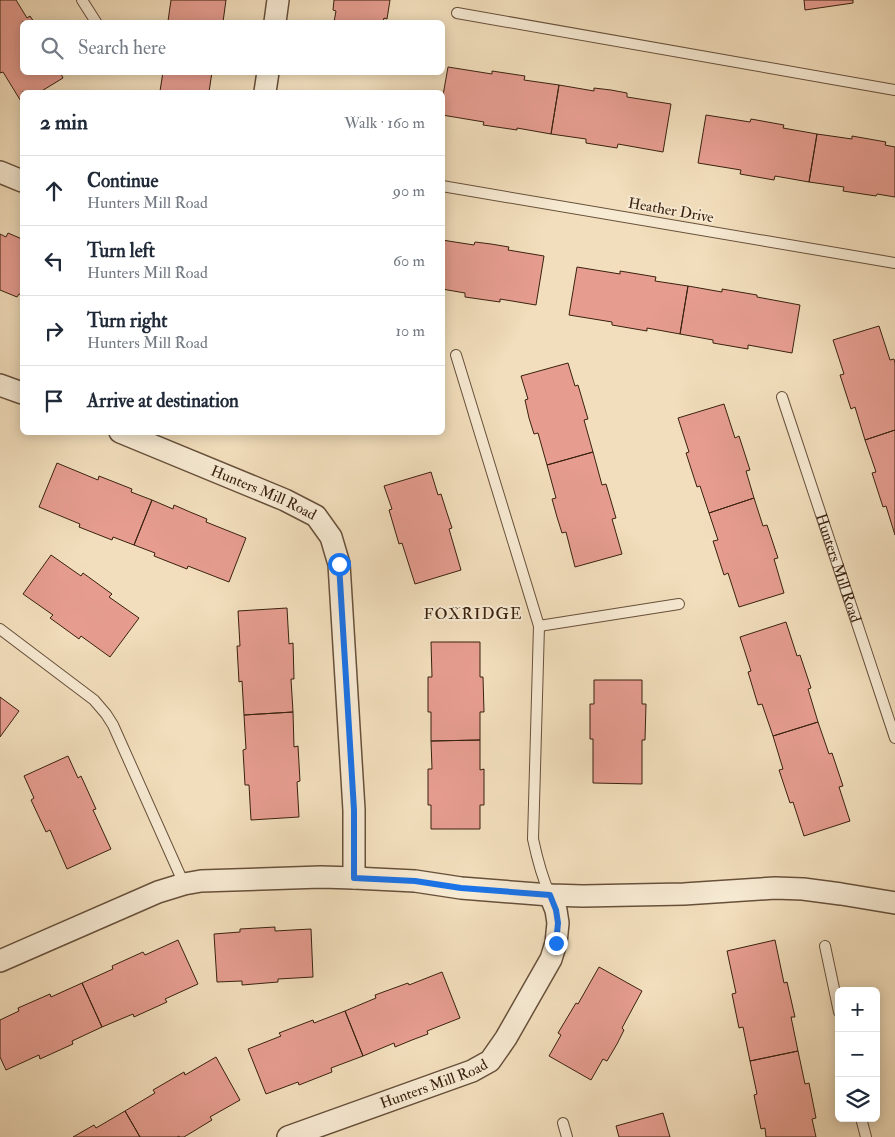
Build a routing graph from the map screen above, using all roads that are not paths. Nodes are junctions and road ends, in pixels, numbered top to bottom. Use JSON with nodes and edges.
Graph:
{"nodes":[{"id":1,"x":82,"y":0,"type":"edge"},
{"id":2,"x":278,"y":0,"type":"edge"},
{"id":3,"x":457,"y":13,"type":"dead end"},
{"id":4,"x":95,"y":20,"type":"edge"},
{"id":5,"x":275,"y":20,"type":"edge"},
{"id":6,"x":268,"y":75,"type":"edge"},
{"id":7,"x":266,"y":90,"type":"edge"},
{"id":8,"x":895,"y":90,"type":"edge"},
{"id":9,"x":0,"y":172,"type":"edge"},
{"id":10,"x":20,"y":180,"type":"edge"},
{"id":11,"x":445,"y":187,"type":"edge"},
{"id":12,"x":895,"y":263,"type":"edge"},
{"id":13,"x":456,"y":355,"type":"dead end"},
{"id":14,"x":0,"y":385,"type":"edge"},
{"id":15,"x":20,"y":393,"type":"edge"},
{"id":16,"x":782,"y":397,"type":"dead end"},
{"id":17,"x":127,"y":435,"type":"edge"},
{"id":18,"x":679,"y":604,"type":"dead end"},
{"id":19,"x":539,"y":626,"type":"junction"},
{"id":20,"x":0,"y":629,"type":"edge"},
{"id":21,"x":895,"y":738,"type":"edge"},
{"id":22,"x":354,"y":878,"type":"junction"},
{"id":23,"x":184,"y":884,"type":"junction"},
{"id":24,"x":550,"y":895,"type":"junction"},
{"id":25,"x":895,"y":903,"type":"edge"},
{"id":26,"x":825,"y":946,"type":"dead end"},
{"id":27,"x":0,"y":961,"type":"edge"},
{"id":28,"x":835,"y":993,"type":"edge"},
{"id":29,"x":863,"y":1122,"type":"edge"},
{"id":30,"x":563,"y":1123,"type":"dead end"},
{"id":31,"x":288,"y":1137,"type":"edge"},
{"id":32,"x":568,"y":1137,"type":"edge"},
{"id":33,"x":866,"y":1137,"type":"edge"}],
"edges":[{"from":1,"to":4,"type":"lane"},
{"from":2,"to":5,"type":"street"},
{"from":3,"to":8,"type":"lane"},
{"from":6,"to":7,"type":"street"},
{"from":9,"to":10,"type":"street"},
{"from":11,"to":12,"type":"lane","name":"Heather Drive"},
{"from":13,"to":19,"type":"lane","name":"Hunters Mill Road"},
{"from":14,"to":15,"type":"street"},
{"from":16,"to":21,"type":"lane","name":"Hunters Mill Road"},
{"from":17,"to":22,"type":"street","name":"Hunters Mill Road"},
{"from":18,"to":19,"type":"lane"},
{"from":19,"to":24,"type":"lane","name":"Hunters Mill Road"},
{"from":20,"to":23,"type":"lane"},
{"from":22,"to":23,"type":"street"},
{"from":22,"to":24,"type":"street"},
{"from":23,"to":27,"type":"street"},
{"from":24,"to":25,"type":"street"},
{"from":24,"to":31,"type":"street","name":"Hunters Mill Road"},
{"from":26,"to":28,"type":"lane"},
{"from":29,"to":33,"type":"lane"},
{"from":30,"to":32,"type":"lane"}]}
